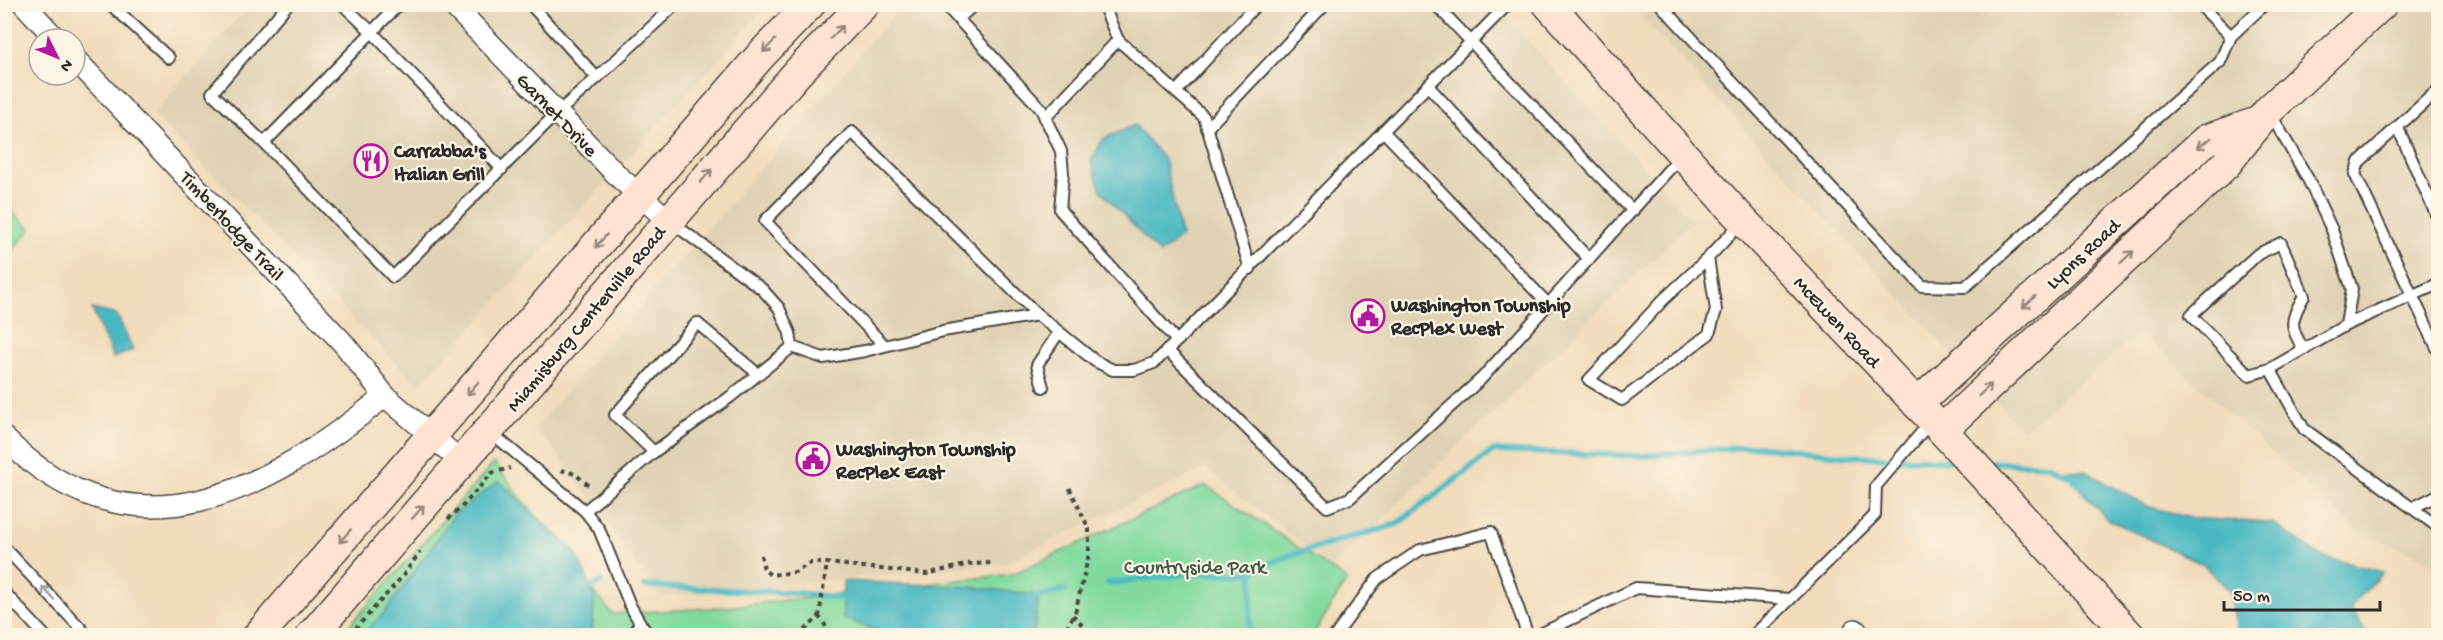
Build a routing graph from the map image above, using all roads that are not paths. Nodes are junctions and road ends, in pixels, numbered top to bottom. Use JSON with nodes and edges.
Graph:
{"nodes":[{"id":1,"x":24,"y":4,"type":"edge"},
{"id":2,"x":110,"y":4,"type":"edge"},
{"id":3,"x":288,"y":4,"type":"edge"},
{"id":4,"x":342,"y":4,"type":"edge"},
{"id":5,"x":399,"y":4,"type":"edge"},
{"id":6,"x":452,"y":4,"type":"edge"},
{"id":7,"x":530,"y":4,"type":"edge"},
{"id":8,"x":676,"y":4,"type":"edge"},
{"id":9,"x":810,"y":4,"type":"edge"},
{"id":10,"x":864,"y":4,"type":"edge"},
{"id":11,"x":975,"y":4,"type":"edge"},
{"id":12,"x":1103,"y":4,"type":"edge"},
{"id":13,"x":1257,"y":4,"type":"edge"},
{"id":14,"x":1325,"y":4,"type":"edge"},
{"id":15,"x":1435,"y":4,"type":"edge"},
{"id":16,"x":1508,"y":4,"type":"edge"},
{"id":17,"x":1548,"y":4,"type":"edge"},
{"id":18,"x":1660,"y":4,"type":"edge"},
{"id":19,"x":2199,"y":4,"type":"edge"},
{"id":20,"x":2265,"y":4,"type":"edge"},
{"id":21,"x":2382,"y":4,"type":"edge"},
{"id":22,"x":946,"y":6,"type":"edge"},
{"id":23,"x":958,"y":19,"type":"junction"},
{"id":24,"x":45,"y":27,"type":"edge"},
{"id":25,"x":372,"y":32,"type":"junction"},
{"id":26,"x":2231,"y":36,"type":"junction"},
{"id":27,"x":1118,"y":40,"type":"junction"},
{"id":28,"x":1471,"y":41,"type":"junction"},
{"id":29,"x":169,"y":58,"type":"dead end"},
{"id":30,"x":87,"y":72,"type":"edge"},
{"id":31,"x":597,"y":78,"type":"junction"},
{"id":32,"x":1428,"y":86,"type":"junction"},
{"id":33,"x":2439,"y":90,"type":"edge"},
{"id":34,"x":1176,"y":92,"type":"junction"},
{"id":35,"x":557,"y":113,"type":"junction"},
{"id":36,"x":2263,"y":116,"type":"junction"},
{"id":37,"x":1045,"y":118,"type":"junction"},
{"id":38,"x":1207,"y":128,"type":"junction"},
{"id":39,"x":2398,"y":128,"type":"junction"},
{"id":40,"x":1383,"y":131,"type":"junction"},
{"id":41,"x":264,"y":143,"type":"junction"},
{"id":42,"x":1683,"y":155,"type":"junction"},
{"id":43,"x":502,"y":169,"type":"junction"},
{"id":44,"x":639,"y":197,"type":"junction"},
{"id":45,"x":1633,"y":211,"type":"junction"},
{"id":46,"x":2439,"y":219,"type":"edge"},
{"id":47,"x":668,"y":220,"type":"junction"},
{"id":48,"x":1743,"y":221,"type":"junction"},
{"id":49,"x":1708,"y":258,"type":"junction"},
{"id":50,"x":1589,"y":259,"type":"junction"},
{"id":51,"x":1250,"y":268,"type":"junction"},
{"id":52,"x":2439,"y":284,"type":"edge"},
{"id":53,"x":2414,"y":295,"type":"junction"},
{"id":54,"x":1548,"y":304,"type":"junction"},
{"id":55,"x":1038,"y":315,"type":"junction"},
{"id":56,"x":2346,"y":325,"type":"junction"},
{"id":57,"x":1059,"y":332,"type":"junction"},
{"id":58,"x":1177,"y":341,"type":"junction"},
{"id":59,"x":885,"y":345,"type":"junction"},
{"id":60,"x":792,"y":347,"type":"junction"},
{"id":61,"x":2304,"y":349,"type":"junction"},
{"id":62,"x":1167,"y":350,"type":"junction"},
{"id":63,"x":2439,"y":350,"type":"edge"},
{"id":64,"x":2270,"y":369,"type":"junction"},
{"id":65,"x":758,"y":374,"type":"junction"},
{"id":66,"x":1043,"y":387,"type":"dead end"},
{"id":67,"x":386,"y":396,"type":"junction"},
{"id":68,"x":1930,"y":418,"type":"junction"},
{"id":69,"x":489,"y":430,"type":"junction"},
{"id":70,"x":432,"y":436,"type":"junction"},
{"id":71,"x":4,"y":438,"type":"edge"},
{"id":72,"x":654,"y":452,"type":"junction"},
{"id":73,"x":462,"y":462,"type":"junction"},
{"id":74,"x":2439,"y":495,"type":"edge"},
{"id":75,"x":2412,"y":508,"type":"junction"},
{"id":76,"x":585,"y":510,"type":"junction"},
{"id":77,"x":2439,"y":527,"type":"edge"},
{"id":78,"x":4,"y":547,"type":"edge"},
{"id":79,"x":4,"y":592,"type":"edge"},
{"id":80,"x":1789,"y":599,"type":"junction"},
{"id":81,"x":640,"y":623,"type":"junction"},
{"id":82,"x":45,"y":636,"type":"edge"},
{"id":83,"x":88,"y":636,"type":"edge"},
{"id":84,"x":258,"y":636,"type":"edge"},
{"id":85,"x":311,"y":636,"type":"edge"},
{"id":86,"x":632,"y":636,"type":"edge"},
{"id":87,"x":649,"y":636,"type":"edge"},
{"id":88,"x":1335,"y":636,"type":"edge"},
{"id":89,"x":1528,"y":636,"type":"edge"},
{"id":90,"x":1536,"y":636,"type":"edge"},
{"id":91,"x":1753,"y":636,"type":"edge"},
{"id":92,"x":2130,"y":636,"type":"edge"}],
"edges":[{"from":1,"to":24,"type":"street"},
{"from":2,"to":29,"type":"lane"},
{"from":3,"to":41,"type":"lane"},
{"from":4,"to":25,"type":"lane"},
{"from":5,"to":25,"type":"lane"},
{"from":6,"to":35,"type":"street","name":"Garnet Drive"},
{"from":7,"to":31,"type":"lane"},
{"from":8,"to":31,"type":"lane"},
{"from":9,"to":44,"type":"main road","name":"Miamisburg Centerville Road","one_way":true},
{"from":47,"to":10,"type":"main road","name":"Miamisburg Centerville Road","one_way":true},
{"from":11,"to":23,"type":"lane"},
{"from":12,"to":27,"type":"lane"},
{"from":13,"to":34,"type":"lane"},
{"from":14,"to":38,"type":"lane"},
{"from":15,"to":28,"type":"lane"},
{"from":16,"to":28,"type":"lane"},
{"from":17,"to":42,"type":"main road","name":"McEwen Road"},
{"from":18,"to":26,"type":"lane"},
{"from":19,"to":26,"type":"lane"},
{"from":20,"to":26,"type":"lane"},
{"from":21,"to":36,"type":"main road","name":"Lyons Road"},
{"from":22,"to":23,"type":"lane"},
{"from":23,"to":37,"type":"lane"},
{"from":25,"to":41,"type":"lane"},
{"from":25,"to":43,"type":"lane"},
{"from":27,"to":34,"type":"lane"},
{"from":27,"to":37,"type":"lane"},
{"from":28,"to":32,"type":"lane"},
{"from":28,"to":45,"type":"lane"},
{"from":30,"to":67,"type":"street","name":"Timberlodge Trail"},
{"from":31,"to":35,"type":"lane"},
{"from":32,"to":40,"type":"lane"},
{"from":32,"to":50,"type":"lane"},
{"from":33,"to":39,"type":"lane"},
{"from":34,"to":38,"type":"lane"},
{"from":35,"to":43,"type":"lane"},
{"from":35,"to":44,"type":"street","name":"Garnet Drive"},
{"from":36,"to":56,"type":"lane"},
{"from":36,"to":68,"type":"main road","name":"Lyons Road"},
{"from":37,"to":58,"type":"lane"},
{"from":38,"to":51,"type":"lane"},
{"from":39,"to":46,"type":"lane"},
{"from":39,"to":53,"type":"lane"},
{"from":40,"to":51,"type":"lane"},
{"from":40,"to":54,"type":"lane"},
{"from":41,"to":43,"type":"lane"},
{"from":42,"to":45,"type":"lane"},
{"from":42,"to":48,"type":"main road","name":"McEwen Road"},
{"from":44,"to":47,"type":"street","name":"Garnet Drive"},
{"from":44,"to":70,"type":"main road","name":"Miamisburg Centerville Road","one_way":true},
{"from":45,"to":50,"type":"lane"},
{"from":47,"to":60,"type":"lane"},
{"from":47,"to":69,"type":"main road","name":"Miamisburg Centerville Road"},
{"from":48,"to":49,"type":"lane"},
{"from":48,"to":68,"type":"main road","name":"McEwen Road"},
{"from":49,"to":49,"type":"lane"},
{"from":50,"to":54,"type":"lane"},
{"from":51,"to":58,"type":"lane"},
{"from":52,"to":53,"type":"lane"},
{"from":53,"to":56,"type":"lane"},
{"from":53,"to":63,"type":"lane"},
{"from":54,"to":62,"type":"lane"},
{"from":55,"to":57,"type":"lane"},
{"from":55,"to":59,"type":"lane"},
{"from":55,"to":59,"type":"lane"},
{"from":56,"to":61,"type":"lane"},
{"from":57,"to":62,"type":"lane"},
{"from":57,"to":66,"type":"lane"},
{"from":58,"to":62,"type":"lane"},
{"from":59,"to":60,"type":"lane"},
{"from":60,"to":65,"type":"lane"},
{"from":61,"to":64,"type":"lane"},
{"from":61,"to":64,"type":"lane"},
{"from":64,"to":75,"type":"lane"},
{"from":65,"to":72,"type":"lane"},
{"from":65,"to":72,"type":"lane"},
{"from":67,"to":70,"type":"street","name":"Timberlodge Trail"},
{"from":67,"to":71,"type":"street"},
{"from":68,"to":80,"type":"lane"},
{"from":68,"to":92,"type":"main road","name":"McEwen Road"},
{"from":69,"to":73,"type":"main road","name":"Miamisburg Centerville Road"},
{"from":69,"to":76,"type":"lane"},
{"from":70,"to":73,"type":"street","name":"Timberlodge Trail"},
{"from":70,"to":84,"type":"main road","name":"Miamisburg Centerville Road","one_way":true},
{"from":72,"to":76,"type":"lane"},
{"from":85,"to":73,"type":"main road","name":"Miamisburg Centerville Road","one_way":true},
{"from":74,"to":75,"type":"lane"},
{"from":75,"to":77,"type":"lane"},
{"from":76,"to":81,"type":"lane"},
{"from":83,"to":78,"type":"lane","one_way":true},
{"from":79,"to":82,"type":"lane"},
{"from":80,"to":90,"type":"lane"},
{"from":80,"to":91,"type":"lane"},
{"from":81,"to":86,"type":"lane"},
{"from":81,"to":87,"type":"lane"},
{"from":88,"to":89,"type":"lane"}]}
